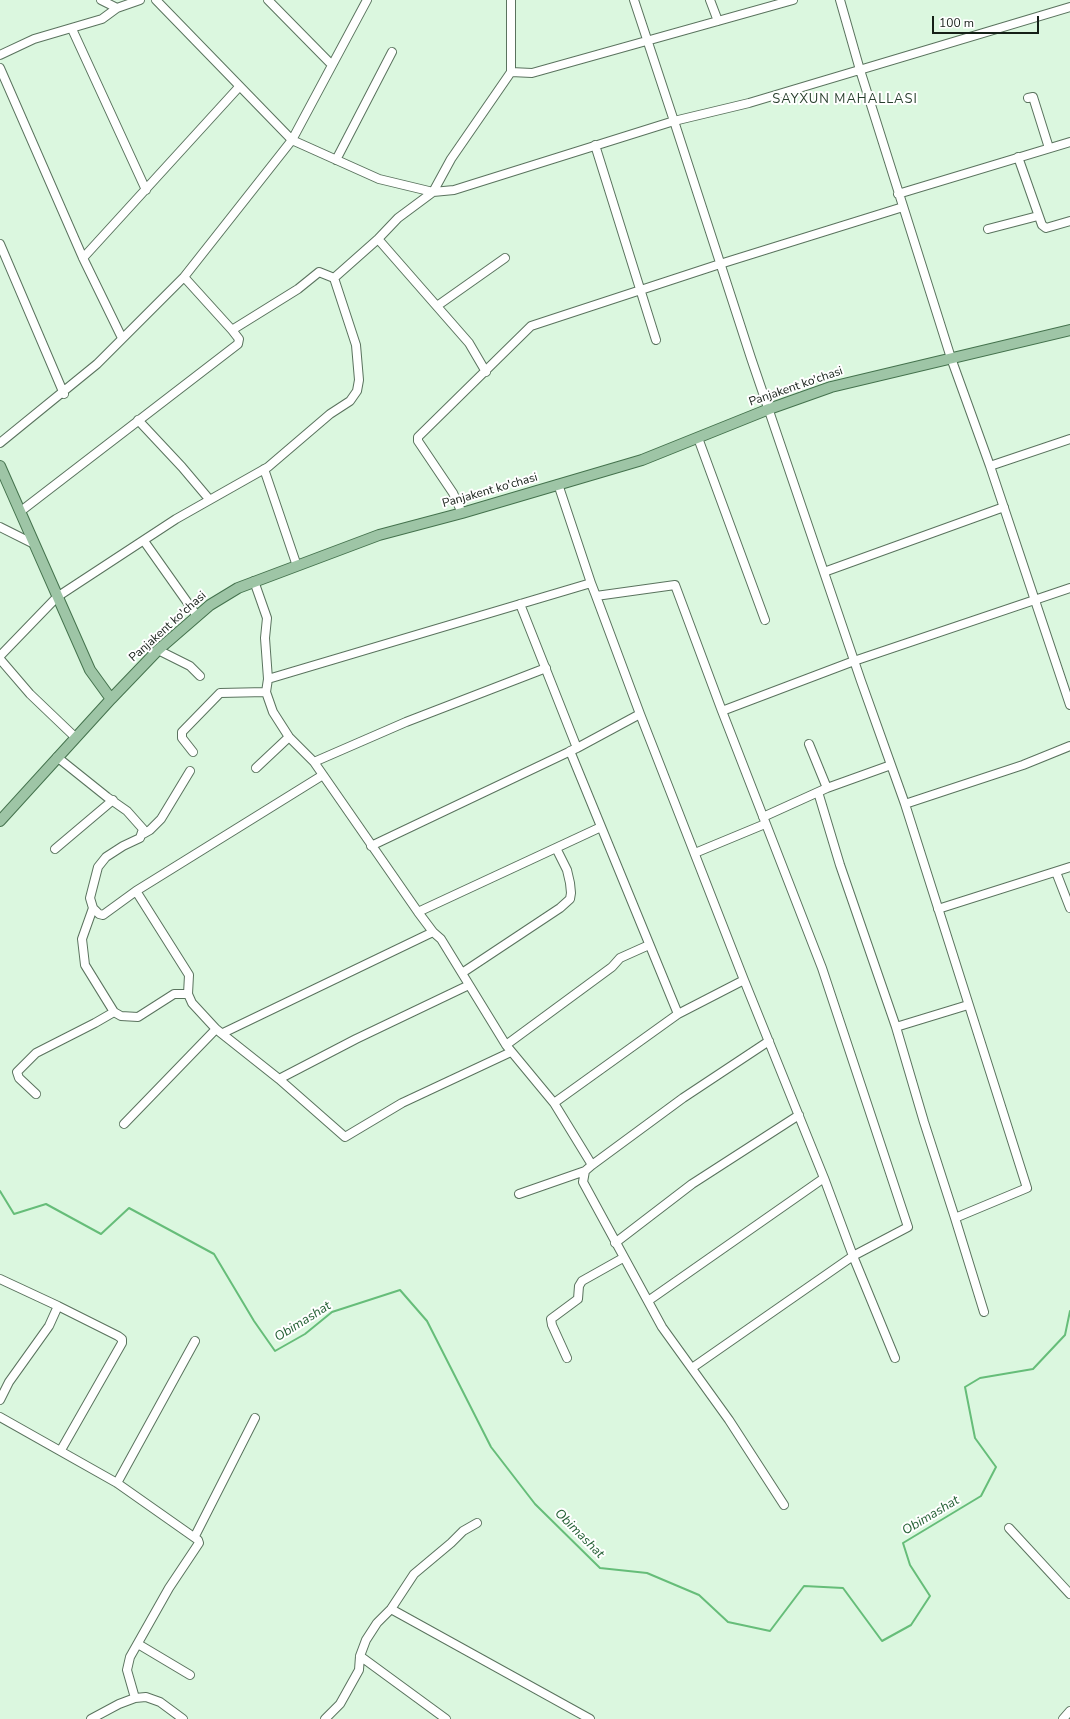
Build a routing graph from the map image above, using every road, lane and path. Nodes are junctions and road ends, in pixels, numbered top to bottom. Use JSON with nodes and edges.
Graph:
{"nodes":[{"id":1,"x":101,"y":0,"type":"edge"},
{"id":2,"x":140,"y":0,"type":"edge"},
{"id":3,"x":156,"y":0,"type":"edge"},
{"id":4,"x":268,"y":0,"type":"edge"},
{"id":5,"x":367,"y":0,"type":"edge"},
{"id":6,"x":511,"y":0,"type":"edge"},
{"id":7,"x":634,"y":0,"type":"edge"},
{"id":8,"x":710,"y":0,"type":"edge"},
{"id":9,"x":793,"y":0,"type":"edge"},
{"id":10,"x":840,"y":0,"type":"edge"},
{"id":11,"x":1070,"y":7,"type":"edge"},
{"id":12,"x":117,"y":8,"type":"junction"},
{"id":13,"x":718,"y":21,"type":"junction"},
{"id":14,"x":72,"y":29,"type":"junction"},
{"id":15,"x":648,"y":40,"type":"junction"},
{"id":16,"x":392,"y":52,"type":"dead end"},
{"id":17,"x":0,"y":55,"type":"edge"},
{"id":18,"x":332,"y":65,"type":"junction"},
{"id":19,"x":0,"y":68,"type":"edge"},
{"id":20,"x":860,"y":70,"type":"junction"},
{"id":21,"x":510,"y":72,"type":"junction"},
{"id":22,"x":239,"y":87,"type":"junction"},
{"id":23,"x":1028,"y":98,"type":"dead end"},
{"id":24,"x":674,"y":121,"type":"junction"},
{"id":25,"x":292,"y":140,"type":"junction"},
{"id":26,"x":1070,"y":142,"type":"edge"},
{"id":27,"x":595,"y":145,"type":"junction"},
{"id":28,"x":1049,"y":148,"type":"junction"},
{"id":29,"x":1018,"y":157,"type":"junction"},
{"id":30,"x":336,"y":160,"type":"junction"},
{"id":31,"x":146,"y":190,"type":"junction"},
{"id":32,"x":433,"y":192,"type":"junction"},
{"id":33,"x":898,"y":194,"type":"junction"},
{"id":34,"x":903,"y":207,"type":"junction"},
{"id":35,"x":1038,"y":216,"type":"junction"},
{"id":36,"x":1070,"y":220,"type":"edge"},
{"id":37,"x":988,"y":229,"type":"dead end"},
{"id":38,"x":378,"y":239,"type":"junction"},
{"id":39,"x":0,"y":244,"type":"edge"},
{"id":40,"x":83,"y":258,"type":"junction"},
{"id":41,"x":505,"y":258,"type":"dead end"},
{"id":42,"x":720,"y":264,"type":"junction"},
{"id":43,"x":184,"y":277,"type":"junction"},
{"id":44,"x":334,"y":278,"type":"junction"},
{"id":45,"x":640,"y":289,"type":"junction"},
{"id":46,"x":437,"y":306,"type":"junction"},
{"id":47,"x":232,"y":330,"type":"junction"},
{"id":48,"x":1070,"y":330,"type":"edge"},
{"id":49,"x":122,"y":338,"type":"junction"},
{"id":50,"x":656,"y":340,"type":"dead end"},
{"id":51,"x":951,"y":358,"type":"junction"},
{"id":52,"x":486,"y":372,"type":"junction"},
{"id":53,"x":64,"y":394,"type":"junction"},
{"id":54,"x":769,"y":409,"type":"junction"},
{"id":55,"x":138,"y":420,"type":"junction"},
{"id":56,"x":698,"y":438,"type":"junction"},
{"id":57,"x":1070,"y":439,"type":"edge"},
{"id":58,"x":0,"y":443,"type":"edge"},
{"id":59,"x":0,"y":466,"type":"edge"},
{"id":60,"x":990,"y":466,"type":"junction"},
{"id":61,"x":264,"y":469,"type":"junction"},
{"id":62,"x":558,"y":484,"type":"junction"},
{"id":63,"x":209,"y":499,"type":"junction"},
{"id":64,"x":1004,"y":507,"type":"junction"},
{"id":65,"x":21,"y":511,"type":"junction"},
{"id":66,"x":462,"y":513,"type":"junction"},
{"id":67,"x":0,"y":527,"type":"edge"},
{"id":68,"x":144,"y":542,"type":"junction"},
{"id":69,"x":34,"y":544,"type":"junction"},
{"id":70,"x":297,"y":566,"type":"junction"},
{"id":71,"x":824,"y":572,"type":"junction"},
{"id":72,"x":254,"y":581,"type":"junction"},
{"id":73,"x":591,"y":583,"type":"junction"},
{"id":74,"x":1070,"y":588,"type":"edge"},
{"id":75,"x":596,"y":596,"type":"junction"},
{"id":76,"x":57,"y":597,"type":"junction"},
{"id":77,"x":1034,"y":600,"type":"junction"},
{"id":78,"x":520,"y":604,"type":"junction"},
{"id":79,"x":197,"y":616,"type":"junction"},
{"id":80,"x":765,"y":620,"type":"dead end"},
{"id":81,"x":158,"y":650,"type":"junction"},
{"id":82,"x":0,"y":656,"type":"edge"},
{"id":83,"x":0,"y":659,"type":"edge"},
{"id":84,"x":854,"y":661,"type":"junction"},
{"id":85,"x":546,"y":668,"type":"junction"},
{"id":86,"x":200,"y":676,"type":"dead end"},
{"id":87,"x":268,"y":679,"type":"junction"},
{"id":88,"x":266,"y":692,"type":"junction"},
{"id":89,"x":111,"y":699,"type":"junction"},
{"id":90,"x":1070,"y":705,"type":"edge"},
{"id":91,"x":722,"y":711,"type":"junction"},
{"id":92,"x":640,"y":714,"type":"junction"},
{"id":93,"x":75,"y":737,"type":"junction"},
{"id":94,"x":289,"y":737,"type":"junction"},
{"id":95,"x":809,"y":744,"type":"dead end"},
{"id":96,"x":1070,"y":746,"type":"edge"},
{"id":97,"x":577,"y":748,"type":"junction"},
{"id":98,"x":193,"y":752,"type":"dead end"},
{"id":99,"x":57,"y":757,"type":"junction"},
{"id":100,"x":314,"y":762,"type":"junction"},
{"id":101,"x":891,"y":765,"type":"junction"},
{"id":102,"x":256,"y":768,"type":"dead end"},
{"id":103,"x":190,"y":771,"type":"dead end"},
{"id":104,"x":323,"y":774,"type":"junction"},
{"id":105,"x":827,"y":788,"type":"junction"},
{"id":106,"x":818,"y":792,"type":"junction"},
{"id":107,"x":113,"y":800,"type":"junction"},
{"id":108,"x":905,"y":804,"type":"junction"},
{"id":109,"x":0,"y":820,"type":"edge"},
{"id":110,"x":764,"y":820,"type":"junction"},
{"id":111,"x":601,"y":827,"type":"junction"},
{"id":112,"x":143,"y":834,"type":"junction"},
{"id":113,"x":371,"y":846,"type":"junction"},
{"id":114,"x":556,"y":848,"type":"junction"},
{"id":115,"x":55,"y":850,"type":"dead end"},
{"id":116,"x":695,"y":853,"type":"junction"},
{"id":117,"x":1070,"y":867,"type":"edge"},
{"id":118,"x":1056,"y":872,"type":"junction"},
{"id":119,"x":136,"y":891,"type":"junction"},
{"id":120,"x":93,"y":908,"type":"junction"},
{"id":121,"x":1070,"y":908,"type":"edge"},
{"id":122,"x":938,"y":909,"type":"junction"},
{"id":123,"x":418,"y":912,"type":"junction"},
{"id":124,"x":433,"y":932,"type":"junction"},
{"id":125,"x":649,"y":945,"type":"junction"},
{"id":126,"x":462,"y":973,"type":"junction"},
{"id":127,"x":744,"y":980,"type":"junction"},
{"id":128,"x":469,"y":985,"type":"junction"},
{"id":129,"x":188,"y":994,"type":"junction"},
{"id":130,"x":968,"y":1005,"type":"junction"},
{"id":131,"x":114,"y":1012,"type":"junction"},
{"id":132,"x":678,"y":1014,"type":"junction"},
{"id":133,"x":896,"y":1027,"type":"junction"},
{"id":134,"x":220,"y":1031,"type":"junction"},
{"id":135,"x":769,"y":1041,"type":"junction"},
{"id":136,"x":508,"y":1048,"type":"junction"},
{"id":137,"x":279,"y":1079,"type":"junction"},
{"id":138,"x":36,"y":1094,"type":"dead end"},
{"id":139,"x":554,"y":1103,"type":"junction"},
{"id":140,"x":799,"y":1115,"type":"junction"},
{"id":141,"x":124,"y":1124,"type":"dead end"},
{"id":142,"x":592,"y":1165,"type":"junction"},
{"id":143,"x":585,"y":1171,"type":"junction"},
{"id":144,"x":824,"y":1178,"type":"junction"},
{"id":145,"x":519,"y":1194,"type":"dead end"},
{"id":146,"x":955,"y":1218,"type":"junction"},
{"id":147,"x":615,"y":1243,"type":"junction"},
{"id":148,"x":853,"y":1256,"type":"junction"},
{"id":149,"x":623,"y":1258,"type":"junction"},
{"id":150,"x":0,"y":1278,"type":"edge"},
{"id":151,"x":648,"y":1301,"type":"junction"},
{"id":152,"x":58,"y":1306,"type":"junction"},
{"id":153,"x":984,"y":1312,"type":"dead end"},
{"id":154,"x":195,"y":1340,"type":"dead end"},
{"id":155,"x":567,"y":1358,"type":"dead end"},
{"id":156,"x":895,"y":1358,"type":"dead end"},
{"id":157,"x":692,"y":1368,"type":"junction"},
{"id":158,"x":0,"y":1400,"type":"edge"},
{"id":159,"x":0,"y":1417,"type":"edge"},
{"id":160,"x":255,"y":1418,"type":"dead end"},
{"id":161,"x":61,"y":1450,"type":"junction"},
{"id":162,"x":117,"y":1483,"type":"junction"},
{"id":163,"x":784,"y":1505,"type":"dead end"},
{"id":164,"x":477,"y":1523,"type":"dead end"},
{"id":165,"x":1009,"y":1528,"type":"dead end"},
{"id":166,"x":195,"y":1536,"type":"junction"},
{"id":167,"x":1070,"y":1594,"type":"edge"},
{"id":168,"x":391,"y":1608,"type":"junction"},
{"id":169,"x":138,"y":1644,"type":"junction"},
{"id":170,"x":360,"y":1656,"type":"junction"},
{"id":171,"x":190,"y":1675,"type":"dead end"},
{"id":172,"x":135,"y":1698,"type":"junction"},
{"id":173,"x":1070,"y":1711,"type":"edge"},
{"id":174,"x":91,"y":1719,"type":"edge"},
{"id":175,"x":183,"y":1719,"type":"edge"},
{"id":176,"x":325,"y":1719,"type":"edge"},
{"id":177,"x":446,"y":1719,"type":"edge"},
{"id":178,"x":590,"y":1719,"type":"edge"},
{"id":179,"x":1063,"y":1719,"type":"edge"}],
"edges":[{"from":1,"to":12,"type":"street"},
{"from":2,"to":12,"type":"street"},
{"from":3,"to":22,"type":"street"},
{"from":4,"to":18,"type":"street"},
{"from":5,"to":18,"type":"street"},
{"from":6,"to":21,"type":"street"},
{"from":7,"to":15,"type":"street"},
{"from":8,"to":13,"type":"street"},
{"from":9,"to":13,"type":"street"},
{"from":10,"to":20,"type":"street"},
{"from":11,"to":20,"type":"street"},
{"from":12,"to":14,"type":"street"},
{"from":13,"to":15,"type":"street"},
{"from":14,"to":17,"type":"street"},
{"from":14,"to":31,"type":"street"},
{"from":15,"to":21,"type":"street"},
{"from":15,"to":24,"type":"street"},
{"from":16,"to":30,"type":"street"},
{"from":18,"to":25,"type":"street"},
{"from":19,"to":40,"type":"street"},
{"from":20,"to":24,"type":"street"},
{"from":20,"to":33,"type":"street"},
{"from":21,"to":32,"type":"street"},
{"from":22,"to":25,"type":"street"},
{"from":22,"to":31,"type":"street"},
{"from":23,"to":28,"type":"street"},
{"from":24,"to":27,"type":"street"},
{"from":24,"to":42,"type":"street"},
{"from":25,"to":30,"type":"street"},
{"from":25,"to":43,"type":"street"},
{"from":26,"to":28,"type":"street"},
{"from":27,"to":32,"type":"street"},
{"from":27,"to":45,"type":"street"},
{"from":28,"to":29,"type":"street"},
{"from":29,"to":33,"type":"street"},
{"from":29,"to":35,"type":"street"},
{"from":30,"to":32,"type":"street"},
{"from":31,"to":40,"type":"street"},
{"from":32,"to":38,"type":"street"},
{"from":33,"to":34,"type":"street"},
{"from":34,"to":42,"type":"street"},
{"from":34,"to":51,"type":"street"},
{"from":35,"to":36,"type":"street"},
{"from":35,"to":37,"type":"street"},
{"from":38,"to":44,"type":"street"},
{"from":38,"to":46,"type":"street"},
{"from":39,"to":53,"type":"street"},
{"from":40,"to":49,"type":"street"},
{"from":41,"to":46,"type":"street"},
{"from":42,"to":45,"type":"street"},
{"from":42,"to":54,"type":"street"},
{"from":43,"to":47,"type":"street"},
{"from":43,"to":49,"type":"street"},
{"from":44,"to":47,"type":"street"},
{"from":44,"to":61,"type":"street"},
{"from":45,"to":50,"type":"street"},
{"from":45,"to":52,"type":"street"},
{"from":46,"to":52,"type":"street"},
{"from":47,"to":55,"type":"street"},
{"from":48,"to":51,"type":"main road","name":"Panjakent ko'chasi"},
{"from":49,"to":53,"type":"street"},
{"from":51,"to":54,"type":"main road","name":"Panjakent ko'chasi"},
{"from":51,"to":60,"type":"street"},
{"from":52,"to":66,"type":"street"},
{"from":53,"to":58,"type":"street"},
{"from":54,"to":56,"type":"main road","name":"Panjakent ko'chasi"},
{"from":54,"to":71,"type":"street"},
{"from":55,"to":63,"type":"street"},
{"from":55,"to":65,"type":"street"},
{"from":56,"to":62,"type":"main road","name":"Panjakent ko'chasi"},
{"from":56,"to":80,"type":"street"},
{"from":57,"to":60,"type":"street"},
{"from":59,"to":65,"type":"main road"},
{"from":60,"to":64,"type":"street"},
{"from":61,"to":63,"type":"street"},
{"from":61,"to":70,"type":"street"},
{"from":62,"to":66,"type":"main road","name":"Panjakent ko'chasi"},
{"from":62,"to":73,"type":"street"},
{"from":63,"to":68,"type":"street"},
{"from":64,"to":71,"type":"street"},
{"from":64,"to":77,"type":"street"},
{"from":65,"to":69,"type":"main road"},
{"from":66,"to":70,"type":"main road","name":"Panjakent ko'chasi"},
{"from":67,"to":69,"type":"street"},
{"from":68,"to":76,"type":"street"},
{"from":68,"to":79,"type":"street"},
{"from":69,"to":76,"type":"main road"},
{"from":70,"to":72,"type":"main road","name":"Panjakent ko'chasi"},
{"from":71,"to":84,"type":"street"},
{"from":72,"to":79,"type":"main road","name":"Panjakent ko'chasi"},
{"from":72,"to":87,"type":"street"},
{"from":73,"to":75,"type":"street"},
{"from":73,"to":78,"type":"street"},
{"from":74,"to":77,"type":"street"},
{"from":75,"to":91,"type":"street"},
{"from":75,"to":92,"type":"street"},
{"from":76,"to":82,"type":"street"},
{"from":76,"to":89,"type":"main road"},
{"from":77,"to":84,"type":"street"},
{"from":77,"to":90,"type":"street"},
{"from":78,"to":85,"type":"street"},
{"from":78,"to":87,"type":"street"},
{"from":79,"to":81,"type":"main road","name":"Panjakent ko'chasi"},
{"from":81,"to":86,"type":"street"},
{"from":81,"to":89,"type":"main road","name":"Panjakent ko'chasi"},
{"from":83,"to":93,"type":"street"},
{"from":84,"to":91,"type":"street"},
{"from":84,"to":101,"type":"street"},
{"from":85,"to":97,"type":"street"},
{"from":85,"to":100,"type":"street"},
{"from":87,"to":88,"type":"street"},
{"from":88,"to":94,"type":"street"},
{"from":88,"to":98,"type":"street"},
{"from":89,"to":93,"type":"main road","name":"Panjakent ko'chasi"},
{"from":91,"to":110,"type":"street"},
{"from":92,"to":97,"type":"street"},
{"from":92,"to":116,"type":"street"},
{"from":93,"to":99,"type":"main road","name":"Panjakent ko'chasi"},
{"from":94,"to":100,"type":"street"},
{"from":94,"to":102,"type":"street"},
{"from":95,"to":105,"type":"street"},
{"from":96,"to":108,"type":"street"},
{"from":97,"to":111,"type":"street"},
{"from":97,"to":113,"type":"street"},
{"from":99,"to":107,"type":"street"},
{"from":99,"to":109,"type":"main road","name":"Panjakent ko'chasi"},
{"from":100,"to":104,"type":"street"},
{"from":101,"to":105,"type":"street"},
{"from":101,"to":108,"type":"street"},
{"from":103,"to":112,"type":"street"},
{"from":104,"to":113,"type":"street"},
{"from":104,"to":119,"type":"street"},
{"from":105,"to":106,"type":"street"},
{"from":106,"to":110,"type":"street"},
{"from":106,"to":133,"type":"street"},
{"from":107,"to":112,"type":"street"},
{"from":107,"to":115,"type":"street"},
{"from":108,"to":122,"type":"street"},
{"from":110,"to":116,"type":"street"},
{"from":110,"to":148,"type":"street"},
{"from":111,"to":114,"type":"street"},
{"from":111,"to":125,"type":"street"},
{"from":112,"to":120,"type":"street"},
{"from":113,"to":123,"type":"street"},
{"from":114,"to":123,"type":"street"},
{"from":114,"to":126,"type":"street"},
{"from":116,"to":127,"type":"street"},
{"from":117,"to":118,"type":"street"},
{"from":118,"to":121,"type":"street"},
{"from":118,"to":122,"type":"street"},
{"from":119,"to":120,"type":"street"},
{"from":119,"to":129,"type":"street"},
{"from":120,"to":131,"type":"street"},
{"from":122,"to":130,"type":"street"},
{"from":123,"to":124,"type":"street"},
{"from":124,"to":126,"type":"street"},
{"from":124,"to":134,"type":"street"},
{"from":125,"to":132,"type":"street"},
{"from":125,"to":136,"type":"street"},
{"from":126,"to":128,"type":"street"},
{"from":127,"to":132,"type":"street"},
{"from":127,"to":135,"type":"street"},
{"from":128,"to":136,"type":"street"},
{"from":128,"to":137,"type":"street"},
{"from":129,"to":131,"type":"street"},
{"from":129,"to":134,"type":"street"},
{"from":130,"to":133,"type":"street"},
{"from":130,"to":146,"type":"street"},
{"from":131,"to":138,"type":"street"},
{"from":132,"to":139,"type":"street"},
{"from":133,"to":146,"type":"street"},
{"from":134,"to":137,"type":"street"},
{"from":134,"to":141,"type":"street"},
{"from":135,"to":140,"type":"street"},
{"from":135,"to":142,"type":"street"},
{"from":136,"to":137,"type":"street"},
{"from":136,"to":139,"type":"street"},
{"from":139,"to":142,"type":"street"},
{"from":140,"to":144,"type":"street"},
{"from":140,"to":147,"type":"street"},
{"from":142,"to":143,"type":"street"},
{"from":143,"to":145,"type":"street"},
{"from":143,"to":147,"type":"street"},
{"from":144,"to":148,"type":"street"},
{"from":144,"to":151,"type":"street"},
{"from":146,"to":153,"type":"street"},
{"from":147,"to":149,"type":"street"},
{"from":148,"to":156,"type":"street"},
{"from":148,"to":157,"type":"street"},
{"from":149,"to":151,"type":"street"},
{"from":149,"to":155,"type":"street"},
{"from":150,"to":152,"type":"street"},
{"from":151,"to":157,"type":"street"},
{"from":152,"to":158,"type":"street"},
{"from":152,"to":161,"type":"street"},
{"from":154,"to":162,"type":"street"},
{"from":157,"to":163,"type":"street"},
{"from":159,"to":161,"type":"street"},
{"from":160,"to":166,"type":"street"},
{"from":161,"to":162,"type":"street"},
{"from":162,"to":166,"type":"street"},
{"from":164,"to":168,"type":"street"},
{"from":165,"to":167,"type":"street"},
{"from":166,"to":169,"type":"street"},
{"from":168,"to":170,"type":"street"},
{"from":168,"to":178,"type":"street"},
{"from":169,"to":171,"type":"street"},
{"from":169,"to":172,"type":"street"},
{"from":170,"to":176,"type":"street"},
{"from":170,"to":177,"type":"street"},
{"from":172,"to":174,"type":"street"},
{"from":172,"to":175,"type":"street"},
{"from":173,"to":179,"type":"street"}]}
